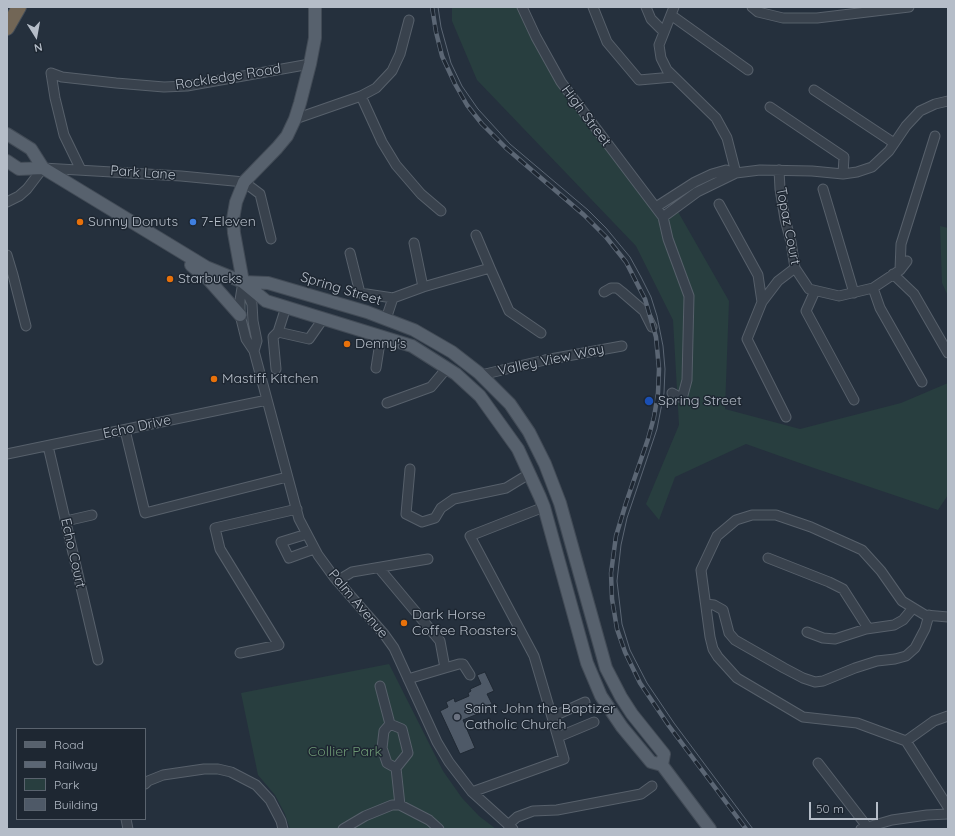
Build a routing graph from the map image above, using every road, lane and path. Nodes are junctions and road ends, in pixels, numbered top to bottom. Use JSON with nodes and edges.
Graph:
{"nodes":[{"id":1,"x":19,"y":7,"type":"edge"},
{"id":2,"x":314,"y":7,"type":"edge"},
{"id":3,"x":522,"y":7,"type":"edge"},
{"id":4,"x":593,"y":7,"type":"edge"},
{"id":5,"x":646,"y":7,"type":"edge"},
{"id":6,"x":752,"y":7,"type":"edge"},
{"id":7,"x":909,"y":7,"type":"edge"},
{"id":8,"x":672,"y":11,"type":"edge"},
{"id":9,"x":835,"y":11,"type":"edge"},
{"id":10,"x":408,"y":20,"type":"dead end"},
{"id":11,"x":7,"y":28,"type":"edge"},
{"id":12,"x":664,"y":32,"type":"junction"},
{"id":13,"x":310,"y":64,"type":"junction"},
{"id":14,"x":748,"y":70,"type":"dead end"},
{"id":15,"x":673,"y":77,"type":"junction"},
{"id":16,"x":814,"y":90,"type":"dead end"},
{"id":17,"x":360,"y":96,"type":"junction"},
{"id":18,"x":948,"y":101,"type":"edge"},
{"id":19,"x":770,"y":107,"type":"dead end"},
{"id":20,"x":295,"y":118,"type":"junction"},
{"id":21,"x":7,"y":134,"type":"edge"},
{"id":22,"x":935,"y":136,"type":"dead end"},
{"id":23,"x":894,"y":143,"type":"junction"},
{"id":24,"x":7,"y":161,"type":"edge"},
{"id":25,"x":43,"y":168,"type":"junction"},
{"id":26,"x":81,"y":170,"type":"junction"},
{"id":27,"x":779,"y":170,"type":"junction"},
{"id":28,"x":736,"y":173,"type":"junction"},
{"id":29,"x":843,"y":174,"type":"junction"},
{"id":30,"x":244,"y":182,"type":"junction"},
{"id":31,"x":823,"y":189,"type":"dead end"},
{"id":32,"x":7,"y":202,"type":"edge"},
{"id":33,"x":719,"y":204,"type":"dead end"},
{"id":34,"x":656,"y":207,"type":"junction"},
{"id":35,"x":441,"y":211,"type":"dead end"},
{"id":36,"x":663,"y":216,"type":"junction"},
{"id":37,"x":476,"y":236,"type":"dead end"},
{"id":38,"x":271,"y":239,"type":"dead end"},
{"id":39,"x":414,"y":243,"type":"dead end"},
{"id":40,"x":350,"y":253,"type":"dead end"},
{"id":41,"x":7,"y":255,"type":"edge"},
{"id":42,"x":186,"y":255,"type":"junction"},
{"id":43,"x":907,"y":261,"type":"dead end"},
{"id":44,"x":490,"y":268,"type":"junction"},
{"id":45,"x":795,"y":268,"type":"junction"},
{"id":46,"x":897,"y":272,"type":"junction"},
{"id":47,"x":242,"y":282,"type":"junction"},
{"id":48,"x":423,"y":287,"type":"junction"},
{"id":49,"x":873,"y":288,"type":"junction"},
{"id":50,"x":815,"y":291,"type":"junction"},
{"id":51,"x":604,"y":292,"type":"dead end"},
{"id":52,"x":854,"y":293,"type":"junction"},
{"id":53,"x":393,"y":298,"type":"junction"},
{"id":54,"x":762,"y":302,"type":"junction"},
{"id":55,"x":286,"y":307,"type":"junction"},
{"id":56,"x":240,"y":315,"type":"junction"},
{"id":57,"x":323,"y":319,"type":"junction"},
{"id":58,"x":386,"y":319,"type":"junction"},
{"id":59,"x":26,"y":326,"type":"dead end"},
{"id":60,"x":652,"y":327,"type":"dead end"},
{"id":61,"x":542,"y":333,"type":"dead end"},
{"id":62,"x":275,"y":335,"type":"junction"},
{"id":63,"x":379,"y":336,"type":"junction"},
{"id":64,"x":257,"y":341,"type":"junction"},
{"id":65,"x":622,"y":346,"type":"dead end"},
{"id":66,"x":254,"y":351,"type":"junction"},
{"id":67,"x":948,"y":353,"type":"edge"},
{"id":68,"x":376,"y":368,"type":"dead end"},
{"id":69,"x":447,"y":368,"type":"junction"},
{"id":70,"x":276,"y":369,"type":"dead end"},
{"id":71,"x":481,"y":375,"type":"junction"},
{"id":72,"x":922,"y":382,"type":"dead end"},
{"id":73,"x":672,"y":393,"type":"dead end"},
{"id":74,"x":267,"y":400,"type":"junction"},
{"id":75,"x":854,"y":400,"type":"dead end"},
{"id":76,"x":387,"y":403,"type":"dead end"},
{"id":77,"x":786,"y":417,"type":"dead end"},
{"id":78,"x":126,"y":430,"type":"junction"},
{"id":79,"x":48,"y":446,"type":"junction"},
{"id":80,"x":7,"y":454,"type":"edge"},
{"id":81,"x":410,"y":469,"type":"dead end"},
{"id":82,"x":529,"y":474,"type":"junction"},
{"id":83,"x":287,"y":477,"type":"junction"},
{"id":84,"x":544,"y":507,"type":"junction"},
{"id":85,"x":297,"y":509,"type":"junction"},
{"id":86,"x":92,"y":515,"type":"dead end"},
{"id":87,"x":66,"y":521,"type":"junction"},
{"id":88,"x":307,"y":534,"type":"junction"},
{"id":89,"x":314,"y":549,"type":"junction"},
{"id":90,"x":768,"y":558,"type":"dead end"},
{"id":91,"x":428,"y":559,"type":"dead end"},
{"id":92,"x":379,"y":568,"type":"junction"},
{"id":93,"x":337,"y":581,"type":"junction"},
{"id":94,"x":706,"y":604,"type":"junction"},
{"id":95,"x":913,"y":608,"type":"junction"},
{"id":96,"x":929,"y":615,"type":"junction"},
{"id":97,"x":948,"y":617,"type":"edge"},
{"id":98,"x":868,"y":628,"type":"junction"},
{"id":99,"x":807,"y":632,"type":"dead end"},
{"id":100,"x":240,"y":653,"type":"dead end"},
{"id":101,"x":98,"y":660,"type":"dead end"},
{"id":102,"x":445,"y":668,"type":"junction"},
{"id":103,"x":470,"y":675,"type":"dead end"},
{"id":104,"x":408,"y":679,"type":"junction"},
{"id":105,"x":380,"y":686,"type":"dead end"},
{"id":106,"x":585,"y":702,"type":"dead end"},
{"id":107,"x":948,"y":716,"type":"edge"},
{"id":108,"x":552,"y":717,"type":"junction"},
{"id":109,"x":594,"y":722,"type":"dead end"},
{"id":110,"x":390,"y":724,"type":"junction"},
{"id":111,"x":558,"y":737,"type":"junction"},
{"id":112,"x":906,"y":741,"type":"junction"},
{"id":113,"x":818,"y":763,"type":"dead end"},
{"id":114,"x":662,"y":765,"type":"junction"},
{"id":115,"x":396,"y":768,"type":"junction"},
{"id":116,"x":146,"y":783,"type":"edge"},
{"id":117,"x":652,"y":786,"type":"dead end"},
{"id":118,"x":472,"y":792,"type":"junction"},
{"id":119,"x":400,"y":805,"type":"junction"},
{"id":120,"x":948,"y":807,"type":"edge"},
{"id":121,"x":948,"y":814,"type":"edge"},
{"id":122,"x":511,"y":827,"type":"edge"},
{"id":123,"x":866,"y":828,"type":"edge"},
{"id":124,"x":283,"y":829,"type":"edge"},
{"id":125,"x":342,"y":829,"type":"edge"},
{"id":126,"x":438,"y":829,"type":"edge"},
{"id":127,"x":710,"y":829,"type":"edge"}],
"edges":[{"from":1,"to":11,"type":"highway"},
{"from":2,"to":13,"type":"main road"},
{"from":3,"to":34,"type":"street","name":"High Street"},
{"from":4,"to":15,"type":"street"},
{"from":5,"to":12,"type":"street"},
{"from":6,"to":9,"type":"street"},
{"from":7,"to":9,"type":"street"},
{"from":8,"to":12,"type":"street"},
{"from":8,"to":14,"type":"street"},
{"from":10,"to":17,"type":"street"},
{"from":12,"to":15,"type":"street"},
{"from":13,"to":20,"type":"main road"},
{"from":13,"to":26,"type":"street","name":"Rockledge Road"},
{"from":15,"to":28,"type":"street"},
{"from":16,"to":23,"type":"street"},
{"from":17,"to":20,"type":"street"},
{"from":17,"to":35,"type":"street"},
{"from":18,"to":23,"type":"street"},
{"from":19,"to":29,"type":"street"},
{"from":20,"to":30,"type":"main road"},
{"from":21,"to":25,"type":"main road","name":"Spring Street"},
{"from":22,"to":46,"type":"street"},
{"from":23,"to":29,"type":"street"},
{"from":24,"to":25,"type":"main road"},
{"from":25,"to":26,"type":"street","name":"Park Lane"},
{"from":25,"to":32,"type":"street"},
{"from":25,"to":42,"type":"main road","name":"Spring Street"},
{"from":26,"to":30,"type":"street","name":"Park Lane"},
{"from":27,"to":28,"type":"street"},
{"from":27,"to":29,"type":"street"},
{"from":27,"to":45,"type":"street","name":"Topaz Court"},
{"from":28,"to":34,"type":"street"},
{"from":28,"to":36,"type":"street"},
{"from":30,"to":38,"type":"street"},
{"from":30,"to":47,"type":"main road"},
{"from":31,"to":52,"type":"street"},
{"from":33,"to":54,"type":"street"},
{"from":34,"to":36,"type":"street","name":"High Street"},
{"from":36,"to":73,"type":"street"},
{"from":37,"to":44,"type":"street"},
{"from":39,"to":48,"type":"street"},
{"from":40,"to":53,"type":"street"},
{"from":41,"to":59,"type":"street"},
{"from":42,"to":47,"type":"main road","name":"Spring Street"},
{"from":42,"to":56,"type":"main road"},
{"from":43,"to":46,"type":"street"},
{"from":44,"to":48,"type":"street"},
{"from":44,"to":61,"type":"street"},
{"from":45,"to":50,"type":"street","name":"Topaz Court"},
{"from":45,"to":54,"type":"street"},
{"from":46,"to":49,"type":"street"},
{"from":46,"to":67,"type":"street"},
{"from":47,"to":55,"type":"main road","name":"Spring Street"},
{"from":47,"to":56,"type":"street","name":"Palm Avenue"},
{"from":47,"to":58,"type":"main road","name":"Spring Street"},
{"from":47,"to":64,"type":"street"},
{"from":48,"to":53,"type":"street"},
{"from":49,"to":52,"type":"street"},
{"from":49,"to":72,"type":"street"},
{"from":50,"to":52,"type":"street"},
{"from":50,"to":75,"type":"street"},
{"from":51,"to":60,"type":"street"},
{"from":53,"to":58,"type":"street"},
{"from":54,"to":77,"type":"street"},
{"from":55,"to":57,"type":"main road","name":"Spring Street"},
{"from":55,"to":62,"type":"street"},
{"from":56,"to":66,"type":"street","name":"Palm Avenue"},
{"from":57,"to":62,"type":"street"},
{"from":57,"to":63,"type":"main road","name":"Spring Street"},
{"from":58,"to":63,"type":"main road"},
{"from":58,"to":71,"type":"main road","name":"Spring Street"},
{"from":62,"to":64,"type":"street"},
{"from":62,"to":70,"type":"street"},
{"from":63,"to":68,"type":"street"},
{"from":63,"to":69,"type":"main road","name":"Spring Street"},
{"from":64,"to":66,"type":"street"},
{"from":65,"to":71,"type":"street","name":"Valley View Way"},
{"from":66,"to":74,"type":"street","name":"Palm Avenue"},
{"from":69,"to":76,"type":"street"},
{"from":69,"to":82,"type":"main road","name":"Spring Street"},
{"from":71,"to":114,"type":"main road","name":"Spring Street"},
{"from":74,"to":78,"type":"street","name":"Echo Drive"},
{"from":74,"to":83,"type":"street","name":"Palm Avenue"},
{"from":78,"to":79,"type":"street","name":"Echo Drive"},
{"from":78,"to":83,"type":"street"},
{"from":79,"to":80,"type":"street","name":"Echo Drive"},
{"from":79,"to":87,"type":"street","name":"Echo Court"},
{"from":81,"to":82,"type":"street"},
{"from":82,"to":84,"type":"main road","name":"Spring Street"},
{"from":83,"to":85,"type":"street","name":"Palm Avenue"},
{"from":84,"to":108,"type":"street"},
{"from":84,"to":114,"type":"main road","name":"Spring Street"},
{"from":85,"to":88,"type":"street","name":"Palm Avenue"},
{"from":85,"to":100,"type":"street"},
{"from":86,"to":87,"type":"street"},
{"from":87,"to":101,"type":"street","name":"Echo Court"},
{"from":88,"to":89,"type":"street","name":"Palm Avenue"},
{"from":88,"to":89,"type":"street"},
{"from":89,"to":93,"type":"street","name":"Palm Avenue"},
{"from":90,"to":98,"type":"street"},
{"from":91,"to":92,"type":"street"},
{"from":92,"to":93,"type":"street"},
{"from":92,"to":102,"type":"street"},
{"from":93,"to":104,"type":"street","name":"Palm Avenue"},
{"from":94,"to":95,"type":"street"},
{"from":94,"to":96,"type":"street"},
{"from":94,"to":112,"type":"street"},
{"from":95,"to":96,"type":"street"},
{"from":95,"to":98,"type":"street"},
{"from":96,"to":97,"type":"street"},
{"from":98,"to":99,"type":"street"},
{"from":102,"to":103,"type":"street"},
{"from":102,"to":104,"type":"street"},
{"from":104,"to":118,"type":"street","name":"Palm Avenue"},
{"from":105,"to":110,"type":"street"},
{"from":106,"to":108,"type":"street"},
{"from":107,"to":112,"type":"street"},
{"from":108,"to":111,"type":"street"},
{"from":109,"to":111,"type":"street"},
{"from":110,"to":115,"type":"street"},
{"from":110,"to":115,"type":"street"},
{"from":111,"to":118,"type":"street"},
{"from":112,"to":120,"type":"street"},
{"from":113,"to":123,"type":"street"},
{"from":114,"to":127,"type":"main road","name":"Spring Street"},
{"from":115,"to":119,"type":"street"},
{"from":116,"to":124,"type":"street"},
{"from":117,"to":122,"type":"street"},
{"from":118,"to":122,"type":"street","name":"Palm Avenue"},
{"from":119,"to":125,"type":"street"},
{"from":119,"to":126,"type":"street"},
{"from":121,"to":123,"type":"street"}]}
